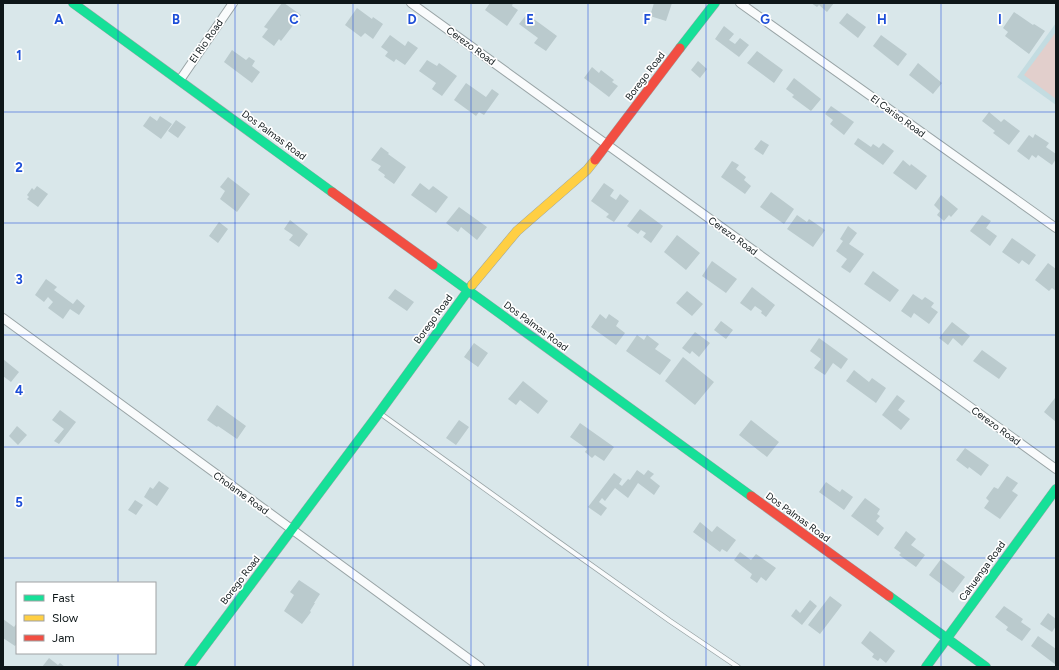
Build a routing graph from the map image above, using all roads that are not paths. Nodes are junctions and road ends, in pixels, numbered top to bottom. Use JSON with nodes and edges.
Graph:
{"nodes":[{"id":1,"x":73,"y":3,"type":"edge"},
{"id":2,"x":233,"y":3,"type":"edge"},
{"id":3,"x":411,"y":3,"type":"edge"},
{"id":4,"x":715,"y":3,"type":"edge"},
{"id":5,"x":740,"y":3,"type":"edge"},
{"id":6,"x":180,"y":80,"type":"junction"},
{"id":7,"x":607,"y":145,"type":"junction"},
{"id":8,"x":1056,"y":228,"type":"edge"},
{"id":9,"x":467,"y":290,"type":"junction"},
{"id":10,"x":3,"y":318,"type":"edge"},
{"id":11,"x":379,"y":412,"type":"junction"},
{"id":12,"x":1056,"y":469,"type":"edge"},
{"id":13,"x":1056,"y":489,"type":"edge"},
{"id":14,"x":291,"y":530,"type":"junction"},
{"id":15,"x":947,"y":638,"type":"junction"},
{"id":16,"x":189,"y":667,"type":"edge"},
{"id":17,"x":480,"y":667,"type":"edge"},
{"id":18,"x":738,"y":667,"type":"edge"},
{"id":19,"x":926,"y":667,"type":"edge"},
{"id":20,"x":986,"y":667,"type":"edge"}],
"edges":[{"from":1,"to":6,"type":"street","name":"Dos Palmas Road"},
{"from":2,"to":6,"type":"street","name":"El Rio Road"},
{"from":3,"to":7,"type":"street","name":"Cerezo Road"},
{"from":4,"to":7,"type":"street","name":"Borego Road"},
{"from":5,"to":8,"type":"street","name":"El Cariso Road"},
{"from":6,"to":9,"type":"street","name":"Dos Palmas Road"},
{"from":7,"to":9,"type":"street","name":"Borego Road"},
{"from":7,"to":12,"type":"street","name":"Cerezo Road"},
{"from":9,"to":11,"type":"street","name":"Borego Road"},
{"from":9,"to":15,"type":"street","name":"Dos Palmas Road"},
{"from":10,"to":14,"type":"street","name":"Cholame Road"},
{"from":11,"to":14,"type":"street","name":"Borego Road"},
{"from":11,"to":18,"type":"lane"},
{"from":13,"to":15,"type":"street","name":"Cahuenga Road"},
{"from":14,"to":16,"type":"street","name":"Borego Road"},
{"from":14,"to":17,"type":"street","name":"Cholame Road"},
{"from":15,"to":19,"type":"street","name":"Cahuenga Road"},
{"from":15,"to":20,"type":"street","name":"Dos Palmas Road"}]}
